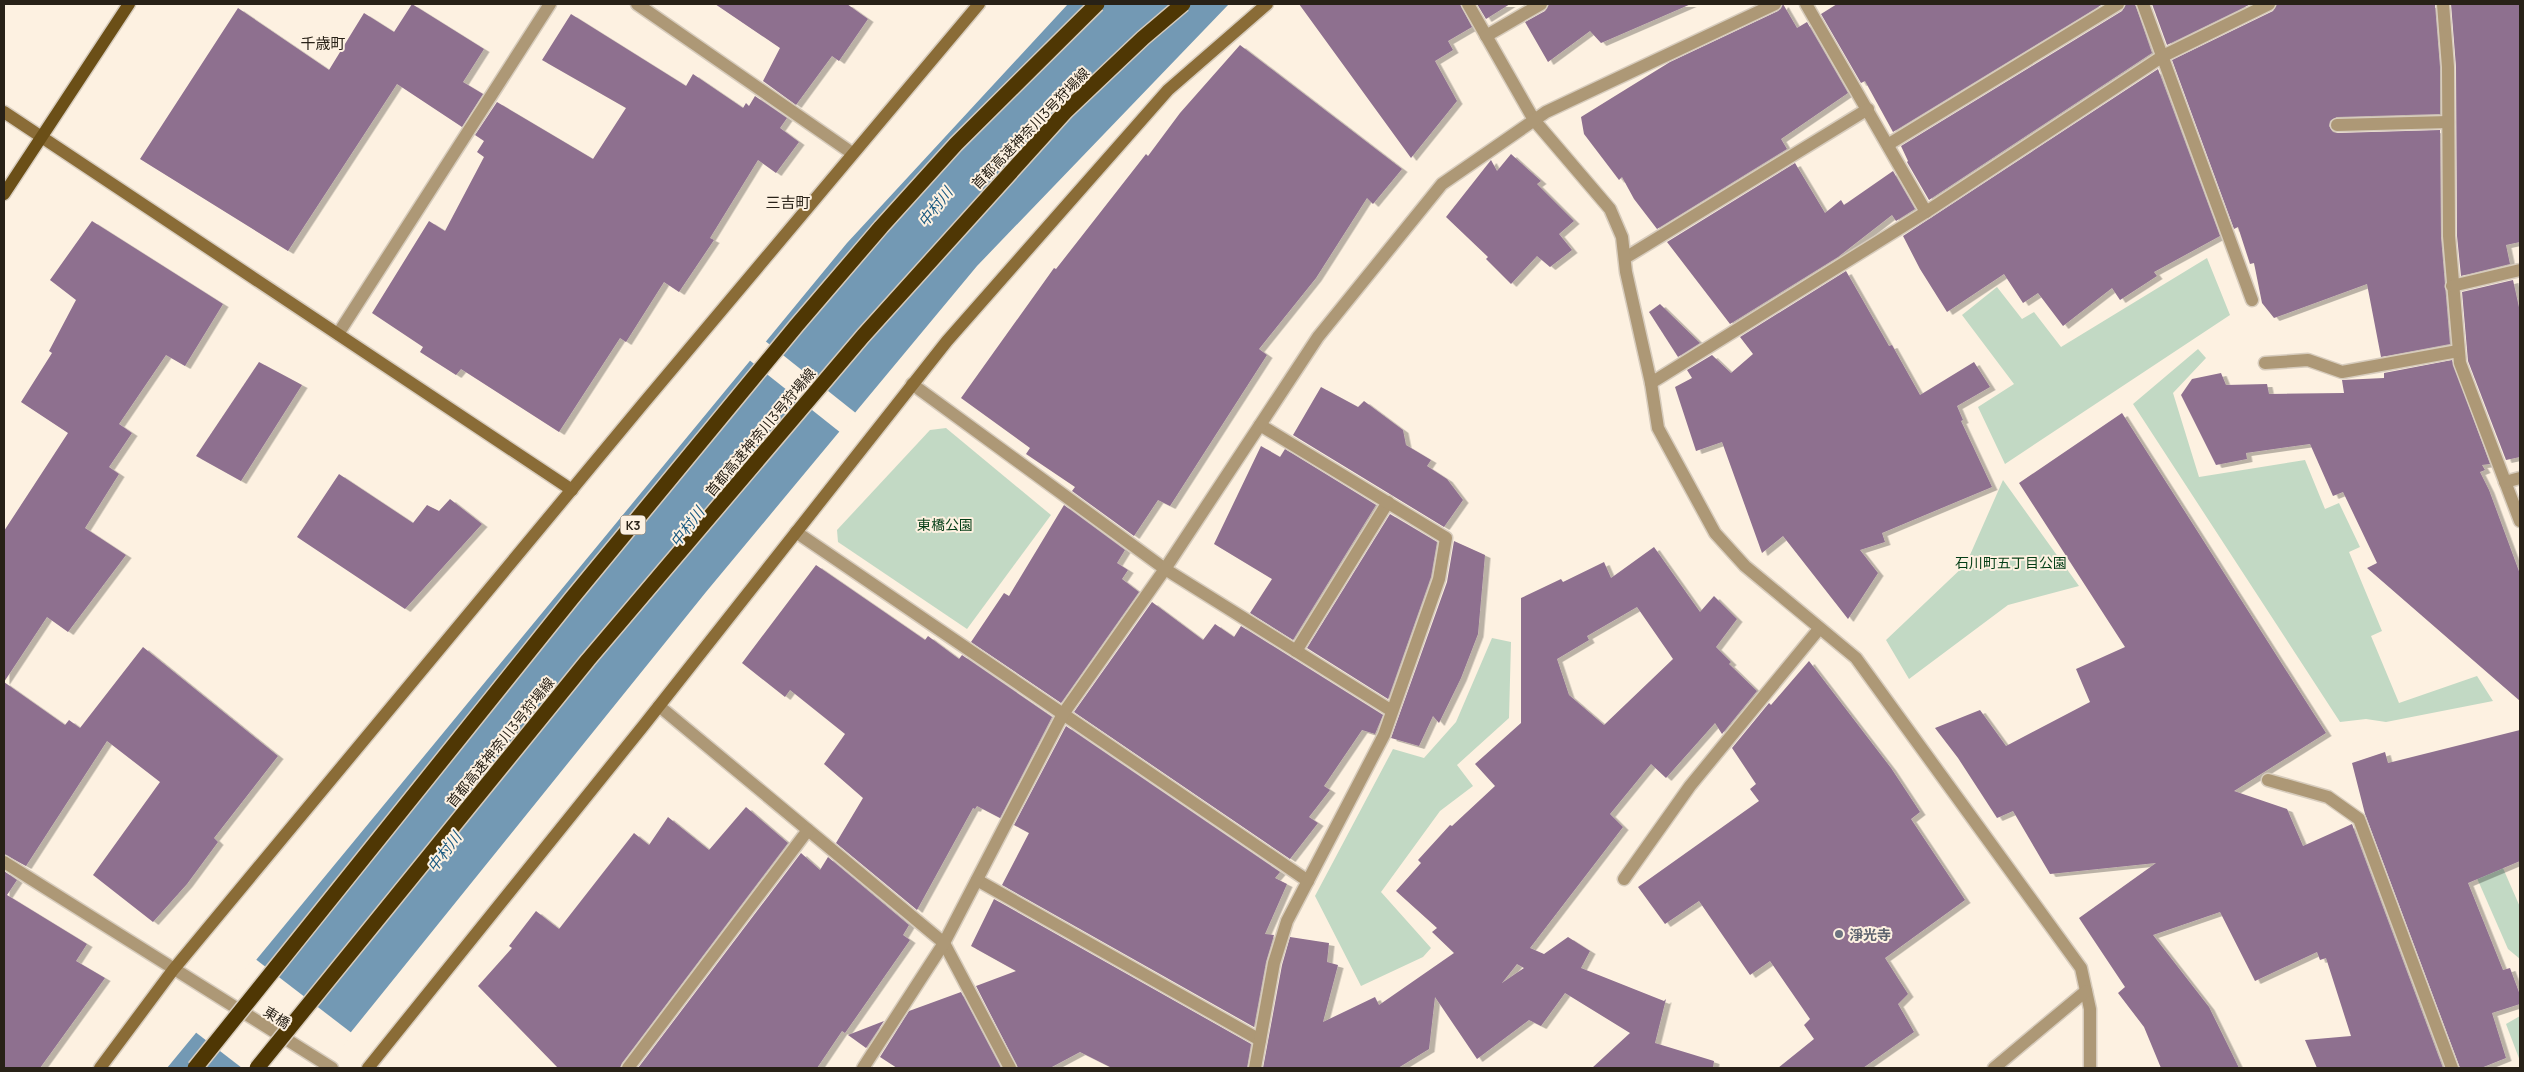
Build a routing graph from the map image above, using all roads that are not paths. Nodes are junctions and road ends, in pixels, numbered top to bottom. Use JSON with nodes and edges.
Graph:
{"nodes":[{"id":1,"x":129,"y":4,"type":"edge"},
{"id":2,"x":550,"y":4,"type":"edge"},
{"id":3,"x":637,"y":4,"type":"edge"},
{"id":4,"x":979,"y":4,"type":"edge"},
{"id":5,"x":1097,"y":4,"type":"edge"},
{"id":6,"x":1183,"y":4,"type":"edge"},
{"id":7,"x":1267,"y":4,"type":"edge"},
{"id":8,"x":1468,"y":4,"type":"edge"},
{"id":9,"x":1541,"y":4,"type":"edge"},
{"id":10,"x":1775,"y":4,"type":"edge"},
{"id":11,"x":1806,"y":4,"type":"edge"},
{"id":12,"x":2118,"y":4,"type":"edge"},
{"id":13,"x":2143,"y":4,"type":"edge"},
{"id":14,"x":2269,"y":4,"type":"edge"},
{"id":15,"x":2443,"y":4,"type":"edge"},
{"id":16,"x":1486,"y":36,"type":"junction"},
{"id":17,"x":2163,"y":56,"type":"junction"},
{"id":18,"x":1868,"y":109,"type":"junction"},
{"id":19,"x":4,"y":112,"type":"edge"},
{"id":20,"x":1534,"y":120,"type":"junction"},
{"id":21,"x":2448,"y":122,"type":"junction"},
{"id":22,"x":2338,"y":125,"type":"dead end"},
{"id":23,"x":40,"y":136,"type":"junction"},
{"id":24,"x":1888,"y":144,"type":"junction"},
{"id":25,"x":852,"y":153,"type":"junction"},
{"id":26,"x":4,"y":194,"type":"edge"},
{"id":27,"x":1926,"y":212,"type":"junction"},
{"id":28,"x":1624,"y":258,"type":"junction"},
{"id":29,"x":2520,"y":270,"type":"edge"},
{"id":30,"x":2452,"y":286,"type":"junction"},
{"id":31,"x":2252,"y":300,"type":"dead end"},
{"id":32,"x":338,"y":334,"type":"junction"},
{"id":33,"x":2458,"y":351,"type":"junction"},
{"id":34,"x":2265,"y":363,"type":"dead end"},
{"id":35,"x":1651,"y":383,"type":"junction"},
{"id":36,"x":912,"y":384,"type":"junction"},
{"id":37,"x":1260,"y":425,"type":"junction"},
{"id":38,"x":2520,"y":478,"type":"edge"},
{"id":39,"x":2505,"y":482,"type":"junction"},
{"id":40,"x":572,"y":490,"type":"junction"},
{"id":41,"x":1388,"y":502,"type":"junction"},
{"id":42,"x":2520,"y":521,"type":"edge"},
{"id":43,"x":796,"y":532,"type":"junction"},
{"id":44,"x":1165,"y":569,"type":"junction"},
{"id":45,"x":1819,"y":629,"type":"junction"},
{"id":46,"x":1296,"y":651,"type":"junction"},
{"id":47,"x":659,"y":706,"type":"junction"},
{"id":48,"x":1392,"y":711,"type":"junction"},
{"id":49,"x":1063,"y":714,"type":"junction"},
{"id":50,"x":2268,"y":780,"type":"dead end"},
{"id":51,"x":808,"y":830,"type":"junction"},
{"id":52,"x":4,"y":862,"type":"edge"},
{"id":53,"x":1624,"y":879,"type":"dead end"},
{"id":54,"x":976,"y":880,"type":"junction"},
{"id":55,"x":1308,"y":881,"type":"junction"},
{"id":56,"x":944,"y":942,"type":"junction"},
{"id":57,"x":173,"y":970,"type":"junction"},
{"id":58,"x":2086,"y":992,"type":"junction"},
{"id":59,"x":1260,"y":1040,"type":"junction"},
{"id":60,"x":100,"y":1068,"type":"edge"},
{"id":61,"x":195,"y":1068,"type":"edge"},
{"id":62,"x":257,"y":1068,"type":"edge"},
{"id":63,"x":332,"y":1068,"type":"edge"},
{"id":64,"x":368,"y":1068,"type":"edge"},
{"id":65,"x":628,"y":1068,"type":"edge"},
{"id":66,"x":863,"y":1068,"type":"edge"},
{"id":67,"x":1010,"y":1068,"type":"edge"},
{"id":68,"x":1255,"y":1068,"type":"edge"},
{"id":69,"x":1994,"y":1068,"type":"edge"},
{"id":70,"x":2090,"y":1068,"type":"edge"},
{"id":71,"x":2452,"y":1068,"type":"edge"}],
"edges":[{"from":1,"to":23,"type":"main road"},
{"from":2,"to":32,"type":"street"},
{"from":3,"to":25,"type":"street"},
{"from":4,"to":25,"type":"street"},
{"from":5,"to":61,"type":"highway","number":"K3","bridge":true},
{"from":6,"to":62,"type":"highway","name":"首都高速神奈川3号狩場線","bridge":true},
{"from":7,"to":36,"type":"street"},
{"from":8,"to":16,"type":"street"},
{"from":9,"to":16,"type":"street"},
{"from":10,"to":20,"type":"street"},
{"from":11,"to":18,"type":"street"},
{"from":12,"to":24,"type":"street"},
{"from":13,"to":17,"type":"street"},
{"from":14,"to":17,"type":"street"},
{"from":15,"to":21,"type":"street"},
{"from":16,"to":20,"type":"street"},
{"from":17,"to":27,"type":"street"},
{"from":17,"to":31,"type":"street"},
{"from":18,"to":24,"type":"street"},
{"from":18,"to":28,"type":"street"},
{"from":19,"to":23,"type":"street"},
{"from":20,"to":28,"type":"street"},
{"from":20,"to":37,"type":"street"},
{"from":21,"to":22,"type":"street"},
{"from":21,"to":30,"type":"street"},
{"from":23,"to":26,"type":"main road"},
{"from":23,"to":32,"type":"street"},
{"from":24,"to":27,"type":"street"},
{"from":25,"to":40,"type":"street"},
{"from":27,"to":35,"type":"street"},
{"from":28,"to":35,"type":"street"},
{"from":29,"to":30,"type":"street"},
{"from":30,"to":33,"type":"street"},
{"from":32,"to":40,"type":"street"},
{"from":33,"to":34,"type":"street"},
{"from":33,"to":39,"type":"street"},
{"from":35,"to":45,"type":"street"},
{"from":36,"to":43,"type":"street"},
{"from":36,"to":44,"type":"street"},
{"from":37,"to":41,"type":"street"},
{"from":37,"to":44,"type":"street"},
{"from":38,"to":39,"type":"street"},
{"from":39,"to":42,"type":"street"},
{"from":40,"to":57,"type":"street"},
{"from":41,"to":46,"type":"street"},
{"from":41,"to":48,"type":"street"},
{"from":43,"to":47,"type":"street"},
{"from":43,"to":49,"type":"street"},
{"from":44,"to":46,"type":"street"},
{"from":44,"to":49,"type":"street"},
{"from":45,"to":53,"type":"street"},
{"from":45,"to":58,"type":"street"},
{"from":46,"to":48,"type":"street"},
{"from":47,"to":51,"type":"street"},
{"from":47,"to":64,"type":"street"},
{"from":48,"to":55,"type":"street"},
{"from":49,"to":54,"type":"street"},
{"from":49,"to":55,"type":"street"},
{"from":50,"to":71,"type":"street"},
{"from":51,"to":56,"type":"street"},
{"from":51,"to":65,"type":"street"},
{"from":52,"to":57,"type":"street","name":"東橋"},
{"from":54,"to":56,"type":"street"},
{"from":54,"to":59,"type":"street"},
{"from":55,"to":59,"type":"street"},
{"from":56,"to":66,"type":"street"},
{"from":56,"to":67,"type":"street"},
{"from":57,"to":60,"type":"street"},
{"from":57,"to":63,"type":"street","name":"東橋","bridge":true},
{"from":58,"to":69,"type":"street"},
{"from":58,"to":70,"type":"street"},
{"from":59,"to":68,"type":"street"}]}
